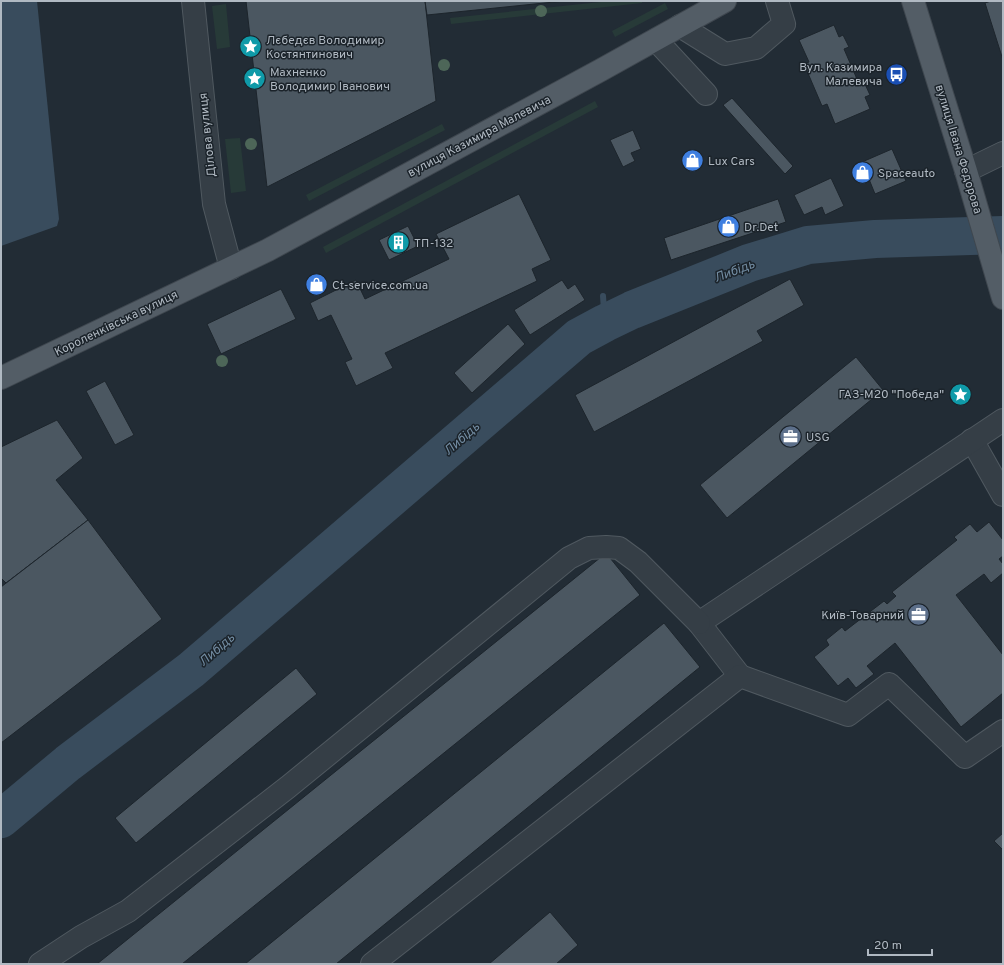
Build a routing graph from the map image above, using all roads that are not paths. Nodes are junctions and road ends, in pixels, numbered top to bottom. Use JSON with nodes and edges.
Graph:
{"nodes":[{"id":1,"x":193,"y":1,"type":"edge"},
{"id":2,"x":725,"y":1,"type":"edge"},
{"id":3,"x":777,"y":1,"type":"edge"},
{"id":4,"x":913,"y":1,"type":"edge"},
{"id":5,"x":680,"y":26,"type":"junction"},
{"id":6,"x":656,"y":40,"type":"junction"},
{"id":7,"x":706,"y":94,"type":"dead end"},
{"id":8,"x":1003,"y":153,"type":"edge"},
{"id":9,"x":966,"y":171,"type":"junction"},
{"id":10,"x":231,"y":268,"type":"junction"},
{"id":11,"x":1002,"y":295,"type":"edge"},
{"id":12,"x":1,"y":378,"type":"edge"},
{"id":13,"x":1003,"y":420,"type":"edge"},
{"id":14,"x":972,"y":440,"type":"junction"},
{"id":15,"x":1003,"y":495,"type":"edge"},
{"id":16,"x":699,"y":623,"type":"junction"},
{"id":17,"x":740,"y":676,"type":"junction"},
{"id":18,"x":1003,"y":731,"type":"edge"},
{"id":19,"x":40,"y":964,"type":"edge"},
{"id":20,"x":372,"y":964,"type":"edge"}],
"edges":[{"from":1,"to":10,"type":"street","name":"Ділова вулиця"},
{"from":2,"to":5,"type":"main road","name":"вулиця Казимира Малевича"},
{"from":3,"to":5,"type":"street"},
{"from":4,"to":9,"type":"main road","name":"вулиця Івана Федорова"},
{"from":5,"to":6,"type":"main road","name":"вулиця Казимира Малевича"},
{"from":6,"to":7,"type":"street"},
{"from":6,"to":10,"type":"main road","name":"вулиця Казимира Малевича"},
{"from":8,"to":9,"type":"street"},
{"from":9,"to":11,"type":"main road","name":"вулиця Івана Федорова"},
{"from":10,"to":12,"type":"main road","name":"Короленківська вулиця"},
{"from":13,"to":14,"type":"street"},
{"from":14,"to":15,"type":"street"},
{"from":14,"to":16,"type":"street"},
{"from":16,"to":17,"type":"street"},
{"from":16,"to":19,"type":"street"},
{"from":17,"to":18,"type":"street"},
{"from":17,"to":20,"type":"street"}]}
